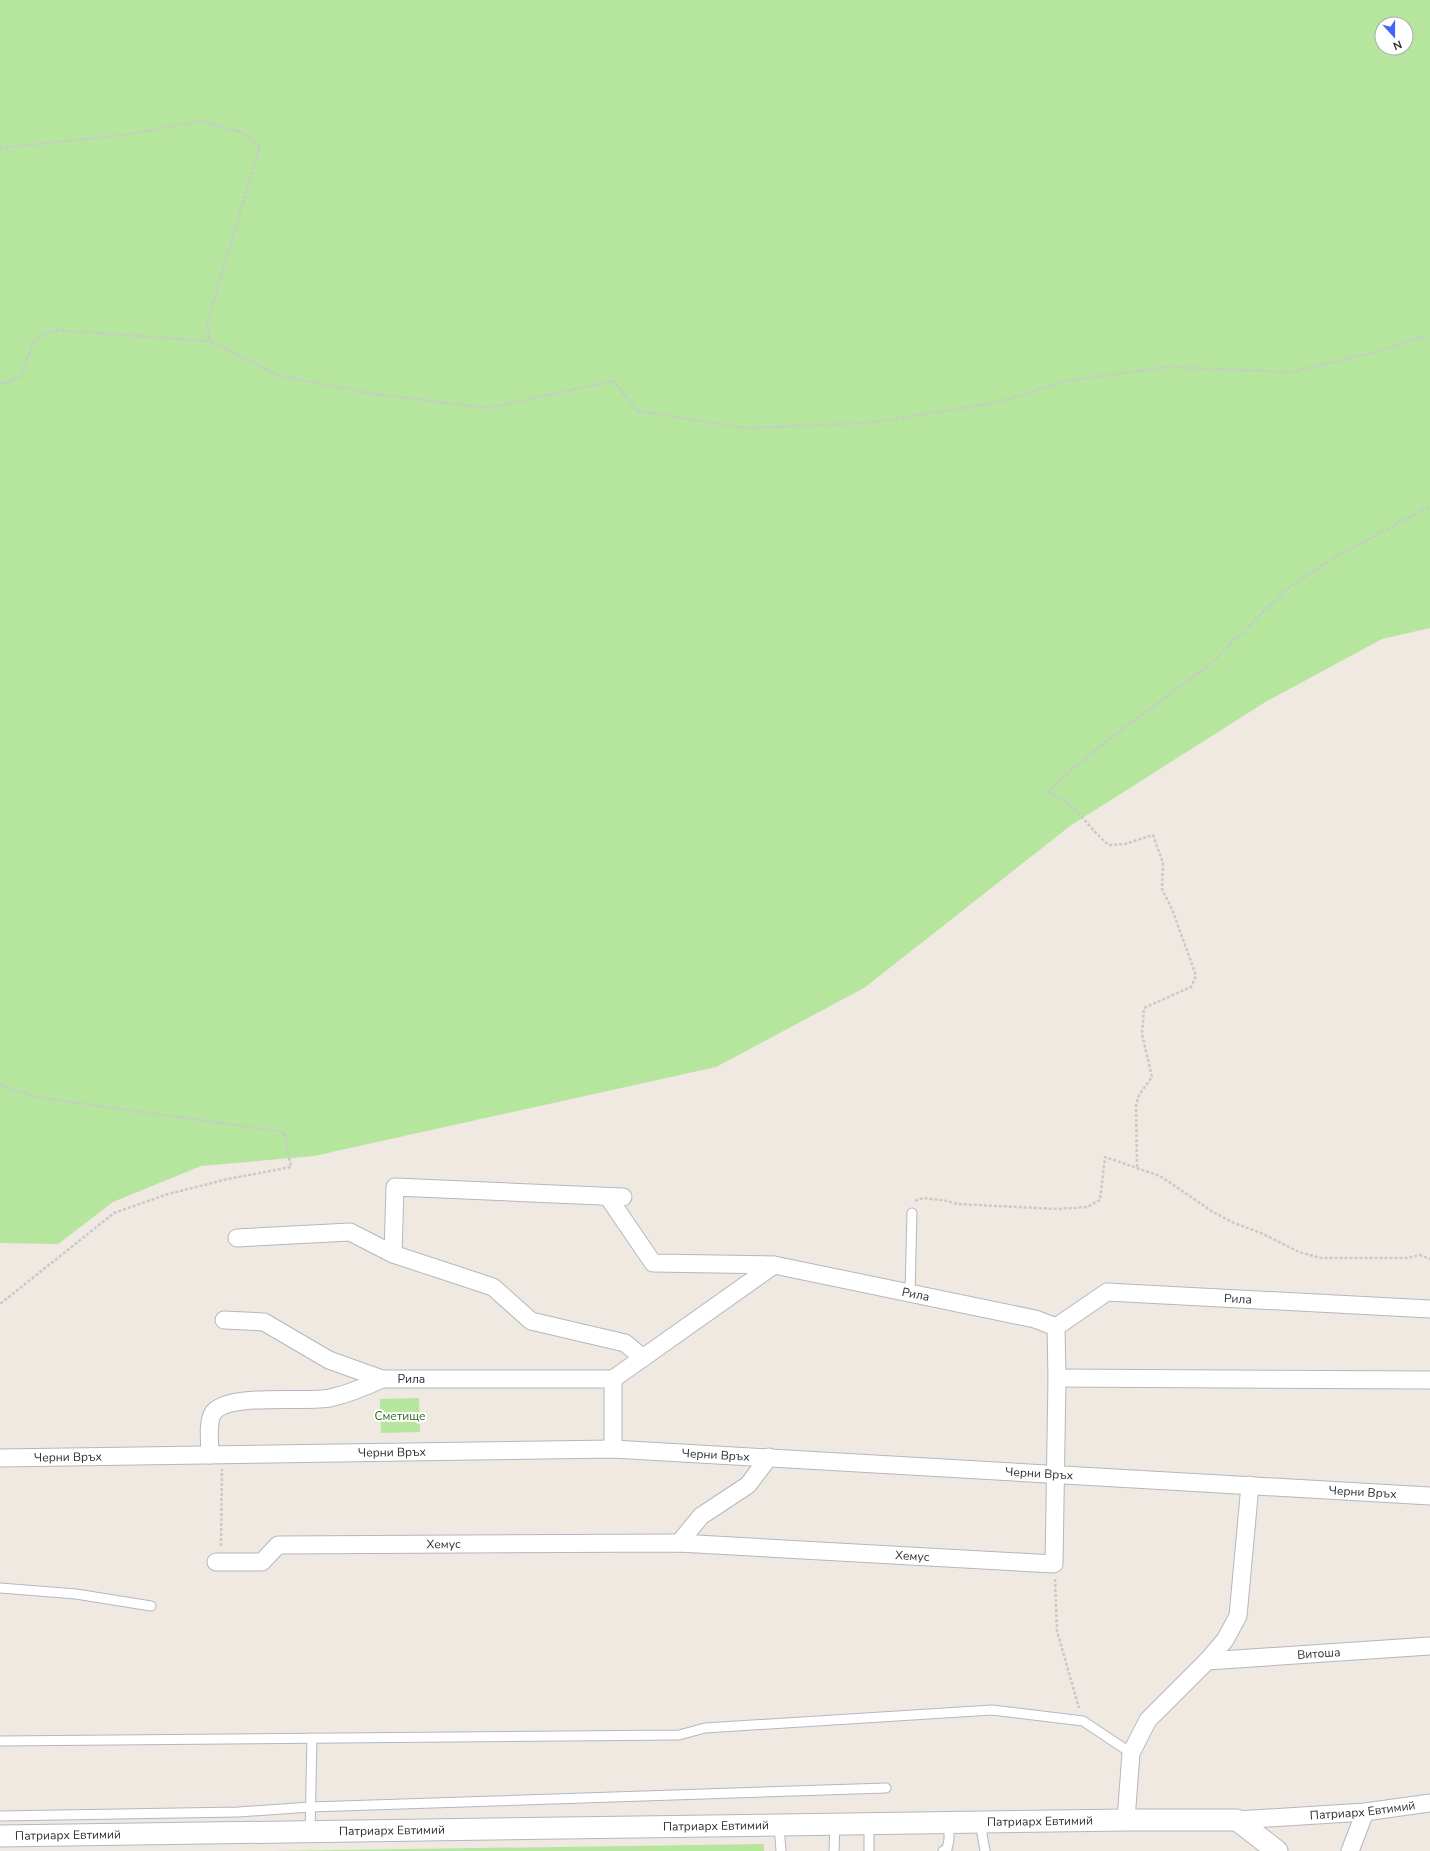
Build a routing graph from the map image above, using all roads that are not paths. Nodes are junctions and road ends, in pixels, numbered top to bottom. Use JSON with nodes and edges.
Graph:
{"nodes":[{"id":1,"x":912,"y":1213,"type":"road end"},
{"id":2,"x":237,"y":1238,"type":"dead end"},
{"id":3,"x":394,"y":1254,"type":"junction"},
{"id":4,"x":774,"y":1265,"type":"junction"},
{"id":5,"x":910,"y":1293,"type":"junction"},
{"id":6,"x":1430,"y":1309,"type":"edge"},
{"id":7,"x":224,"y":1320,"type":"dead end"},
{"id":8,"x":1056,"y":1327,"type":"junction"},
{"id":9,"x":643,"y":1358,"type":"junction"},
{"id":10,"x":1057,"y":1378,"type":"junction"},
{"id":11,"x":613,"y":1379,"type":"junction"},
{"id":12,"x":382,"y":1380,"type":"junction"},
{"id":13,"x":1430,"y":1380,"type":"edge"},
{"id":14,"x":613,"y":1449,"type":"junction"},
{"id":15,"x":216,"y":1455,"type":"junction"},
{"id":16,"x":769,"y":1457,"type":"junction"},
{"id":17,"x":0,"y":1458,"type":"edge"},
{"id":18,"x":1056,"y":1474,"type":"junction"},
{"id":19,"x":1250,"y":1485,"type":"junction"},
{"id":20,"x":1430,"y":1496,"type":"edge"},
{"id":21,"x":679,"y":1543,"type":"junction"},
{"id":22,"x":218,"y":1562,"type":"road end"},
{"id":23,"x":0,"y":1588,"type":"edge"},
{"id":24,"x":151,"y":1606,"type":"dead end"},
{"id":25,"x":1430,"y":1646,"type":"edge"},
{"id":26,"x":1207,"y":1661,"type":"junction"},
{"id":27,"x":312,"y":1738,"type":"junction"},
{"id":28,"x":0,"y":1741,"type":"edge"},
{"id":29,"x":1131,"y":1753,"type":"junction"},
{"id":30,"x":886,"y":1788,"type":"dead end"},
{"id":31,"x":1430,"y":1803,"type":"edge"},
{"id":32,"x":310,"y":1807,"type":"junction"},
{"id":33,"x":1365,"y":1812,"type":"junction"},
{"id":34,"x":0,"y":1816,"type":"edge"},
{"id":35,"x":1126,"y":1820,"type":"junction"},
{"id":36,"x":1237,"y":1820,"type":"junction"},
{"id":37,"x":949,"y":1822,"type":"junction"},
{"id":38,"x":980,"y":1822,"type":"junction"},
{"id":39,"x":835,"y":1824,"type":"junction"},
{"id":40,"x":869,"y":1824,"type":"junction"},
{"id":41,"x":779,"y":1825,"type":"junction"},
{"id":42,"x":310,"y":1832,"type":"junction"},
{"id":43,"x":0,"y":1836,"type":"edge"},
{"id":44,"x":781,"y":1851,"type":"edge"},
{"id":45,"x":834,"y":1851,"type":"edge"},
{"id":46,"x":869,"y":1851,"type":"edge"},
{"id":47,"x":943,"y":1851,"type":"edge"},
{"id":48,"x":985,"y":1851,"type":"edge"},
{"id":49,"x":1277,"y":1851,"type":"edge"},
{"id":50,"x":1350,"y":1851,"type":"edge"}],
"edges":[{"from":1,"to":5,"type":"lane"},
{"from":2,"to":3,"type":"street"},
{"from":3,"to":4,"type":"street","name":"Рила"},
{"from":3,"to":9,"type":"street"},
{"from":4,"to":5,"type":"street","name":"Рила"},
{"from":4,"to":9,"type":"street"},
{"from":5,"to":8,"type":"street","name":"Рила"},
{"from":6,"to":8,"type":"street","name":"Рила"},
{"from":7,"to":12,"type":"street","name":"Рила"},
{"from":8,"to":10,"type":"street"},
{"from":9,"to":11,"type":"street"},
{"from":10,"to":13,"type":"street"},
{"from":10,"to":18,"type":"street"},
{"from":11,"to":12,"type":"street","name":"Рила"},
{"from":11,"to":14,"type":"street"},
{"from":12,"to":15,"type":"street"},
{"from":14,"to":15,"type":"street","name":"Черни Връх"},
{"from":14,"to":16,"type":"street","name":"Черни Връх"},
{"from":15,"to":17,"type":"street","name":"Черни Връх"},
{"from":16,"to":18,"type":"street","name":"Черни Връх"},
{"from":16,"to":21,"type":"street"},
{"from":18,"to":19,"type":"street","name":"Черни Връх"},
{"from":18,"to":21,"type":"street","name":"Хемус"},
{"from":19,"to":20,"type":"street","name":"Черни Връх"},
{"from":19,"to":26,"type":"street"},
{"from":21,"to":22,"type":"street","name":"Хемус"},
{"from":23,"to":24,"type":"lane"},
{"from":25,"to":26,"type":"street","name":"Витоша"},
{"from":26,"to":29,"type":"street"},
{"from":27,"to":28,"type":"lane"},
{"from":27,"to":29,"type":"lane"},
{"from":27,"to":32,"type":"lane"},
{"from":29,"to":35,"type":"street"},
{"from":30,"to":32,"type":"lane"},
{"from":31,"to":33,"type":"street","name":"Патриарх Евтимий"},
{"from":32,"to":34,"type":"lane"},
{"from":32,"to":42,"type":"lane"},
{"from":33,"to":36,"type":"street","name":"Патриарх Евтимий"},
{"from":33,"to":50,"type":"street"},
{"from":35,"to":36,"type":"street","name":"Патриарх Евтимий"},
{"from":35,"to":38,"type":"street","name":"Патриарх Евтимий"},
{"from":36,"to":49,"type":"street"},
{"from":37,"to":38,"type":"street","name":"Патриарх Евтимий"},
{"from":37,"to":40,"type":"street","name":"Патриарх Евтимий"},
{"from":37,"to":47,"type":"lane"},
{"from":38,"to":48,"type":"lane"},
{"from":39,"to":40,"type":"street","name":"Патриарх Евтимий"},
{"from":39,"to":41,"type":"street","name":"Патриарх Евтимий"},
{"from":39,"to":45,"type":"lane"},
{"from":40,"to":46,"type":"lane"},
{"from":41,"to":42,"type":"street","name":"Патриарх Евтимий"},
{"from":41,"to":44,"type":"lane"},
{"from":42,"to":43,"type":"street","name":"Патриарх Евтимий"}]}
